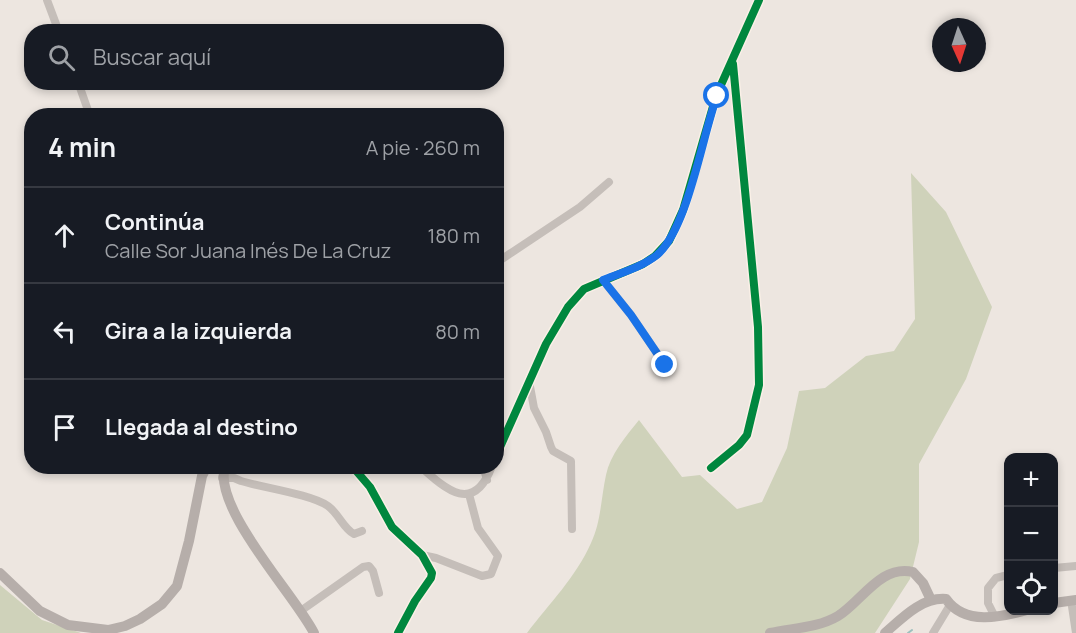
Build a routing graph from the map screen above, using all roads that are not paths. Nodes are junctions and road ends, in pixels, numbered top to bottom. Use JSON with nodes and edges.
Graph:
{"nodes":[{"id":1,"x":47,"y":0,"type":"edge"},
{"id":2,"x":759,"y":0,"type":"edge"},
{"id":3,"x":56,"y":24,"type":"edge"},
{"id":4,"x":732,"y":61,"type":"junction"},
{"id":5,"x":81,"y":90,"type":"edge"},
{"id":6,"x":87,"y":108,"type":"edge"},
{"id":7,"x":609,"y":182,"type":"dead end"},
{"id":8,"x":504,"y":258,"type":"edge"},
{"id":9,"x":603,"y":280,"type":"junction"},
{"id":10,"x":665,"y":365,"type":"dead end"},
{"id":11,"x":529,"y":380,"type":"junction"},
{"id":12,"x":504,"y":438,"type":"edge"},
{"id":13,"x":711,"y":468,"type":"dead end"},
{"id":14,"x":203,"y":474,"type":"edge"},
{"id":15,"x":223,"y":474,"type":"edge"},
{"id":16,"x":227,"y":474,"type":"edge"},
{"id":17,"x":359,"y":474,"type":"edge"},
{"id":18,"x":430,"y":474,"type":"edge"},
{"id":19,"x":485,"y":474,"type":"edge"},
{"id":20,"x":489,"y":474,"type":"edge"},
{"id":21,"x":487,"y":480,"type":"junction"},
{"id":22,"x":469,"y":494,"type":"junction"},
{"id":23,"x":572,"y":529,"type":"dead end"},
{"id":24,"x":362,"y":531,"type":"dead end"},
{"id":25,"x":422,"y":555,"type":"junction"},
{"id":26,"x":1076,"y":566,"type":"edge"},
{"id":27,"x":1058,"y":568,"type":"edge"},
{"id":28,"x":0,"y":573,"type":"edge"},
{"id":29,"x":1004,"y":576,"type":"edge"},
{"id":30,"x":379,"y":593,"type":"dead end"},
{"id":31,"x":931,"y":600,"type":"junction"},
{"id":32,"x":1074,"y":600,"type":"edge"},
{"id":33,"x":1058,"y":602,"type":"edge"},
{"id":34,"x":950,"y":605,"type":"junction"},
{"id":35,"x":302,"y":610,"type":"junction"},
{"id":36,"x":1004,"y":614,"type":"edge"},
{"id":37,"x":995,"y":616,"type":"junction"},
{"id":38,"x":314,"y":633,"type":"edge"},
{"id":39,"x":398,"y":633,"type":"edge"},
{"id":40,"x":770,"y":633,"type":"edge"},
{"id":41,"x":885,"y":633,"type":"edge"},
{"id":42,"x":933,"y":633,"type":"edge"},
{"id":43,"x":1076,"y":633,"type":"edge"}],
"edges":[{"from":1,"to":3,"type":"street"},
{"from":2,"to":4,"type":"street"},
{"from":4,"to":9,"type":"street"},
{"from":4,"to":13,"type":"street"},
{"from":5,"to":6,"type":"street"},
{"from":7,"to":8,"type":"street"},
{"from":9,"to":10,"type":"street"},
{"from":9,"to":11,"type":"street"},
{"from":11,"to":12,"type":"street"},
{"from":11,"to":23,"type":"street"},
{"from":14,"to":28,"type":"main road"},
{"from":15,"to":35,"type":"main road"},
{"from":16,"to":24,"type":"street"},
{"from":17,"to":25,"type":"street"},
{"from":18,"to":22,"type":"street"},
{"from":19,"to":21,"type":"street"},
{"from":20,"to":21,"type":"street"},
{"from":21,"to":22,"type":"street"},
{"from":22,"to":25,"type":"street"},
{"from":25,"to":39,"type":"street"},
{"from":26,"to":27,"type":"street"},
{"from":29,"to":37,"type":"street"},
{"from":30,"to":35,"type":"street"},
{"from":31,"to":34,"type":"main road"},
{"from":31,"to":40,"type":"main road"},
{"from":31,"to":41,"type":"main road"},
{"from":32,"to":33,"type":"main road"},
{"from":32,"to":43,"type":"street"},
{"from":34,"to":37,"type":"main road"},
{"from":34,"to":42,"type":"street"},
{"from":35,"to":38,"type":"main road"},
{"from":36,"to":37,"type":"main road"}]}
